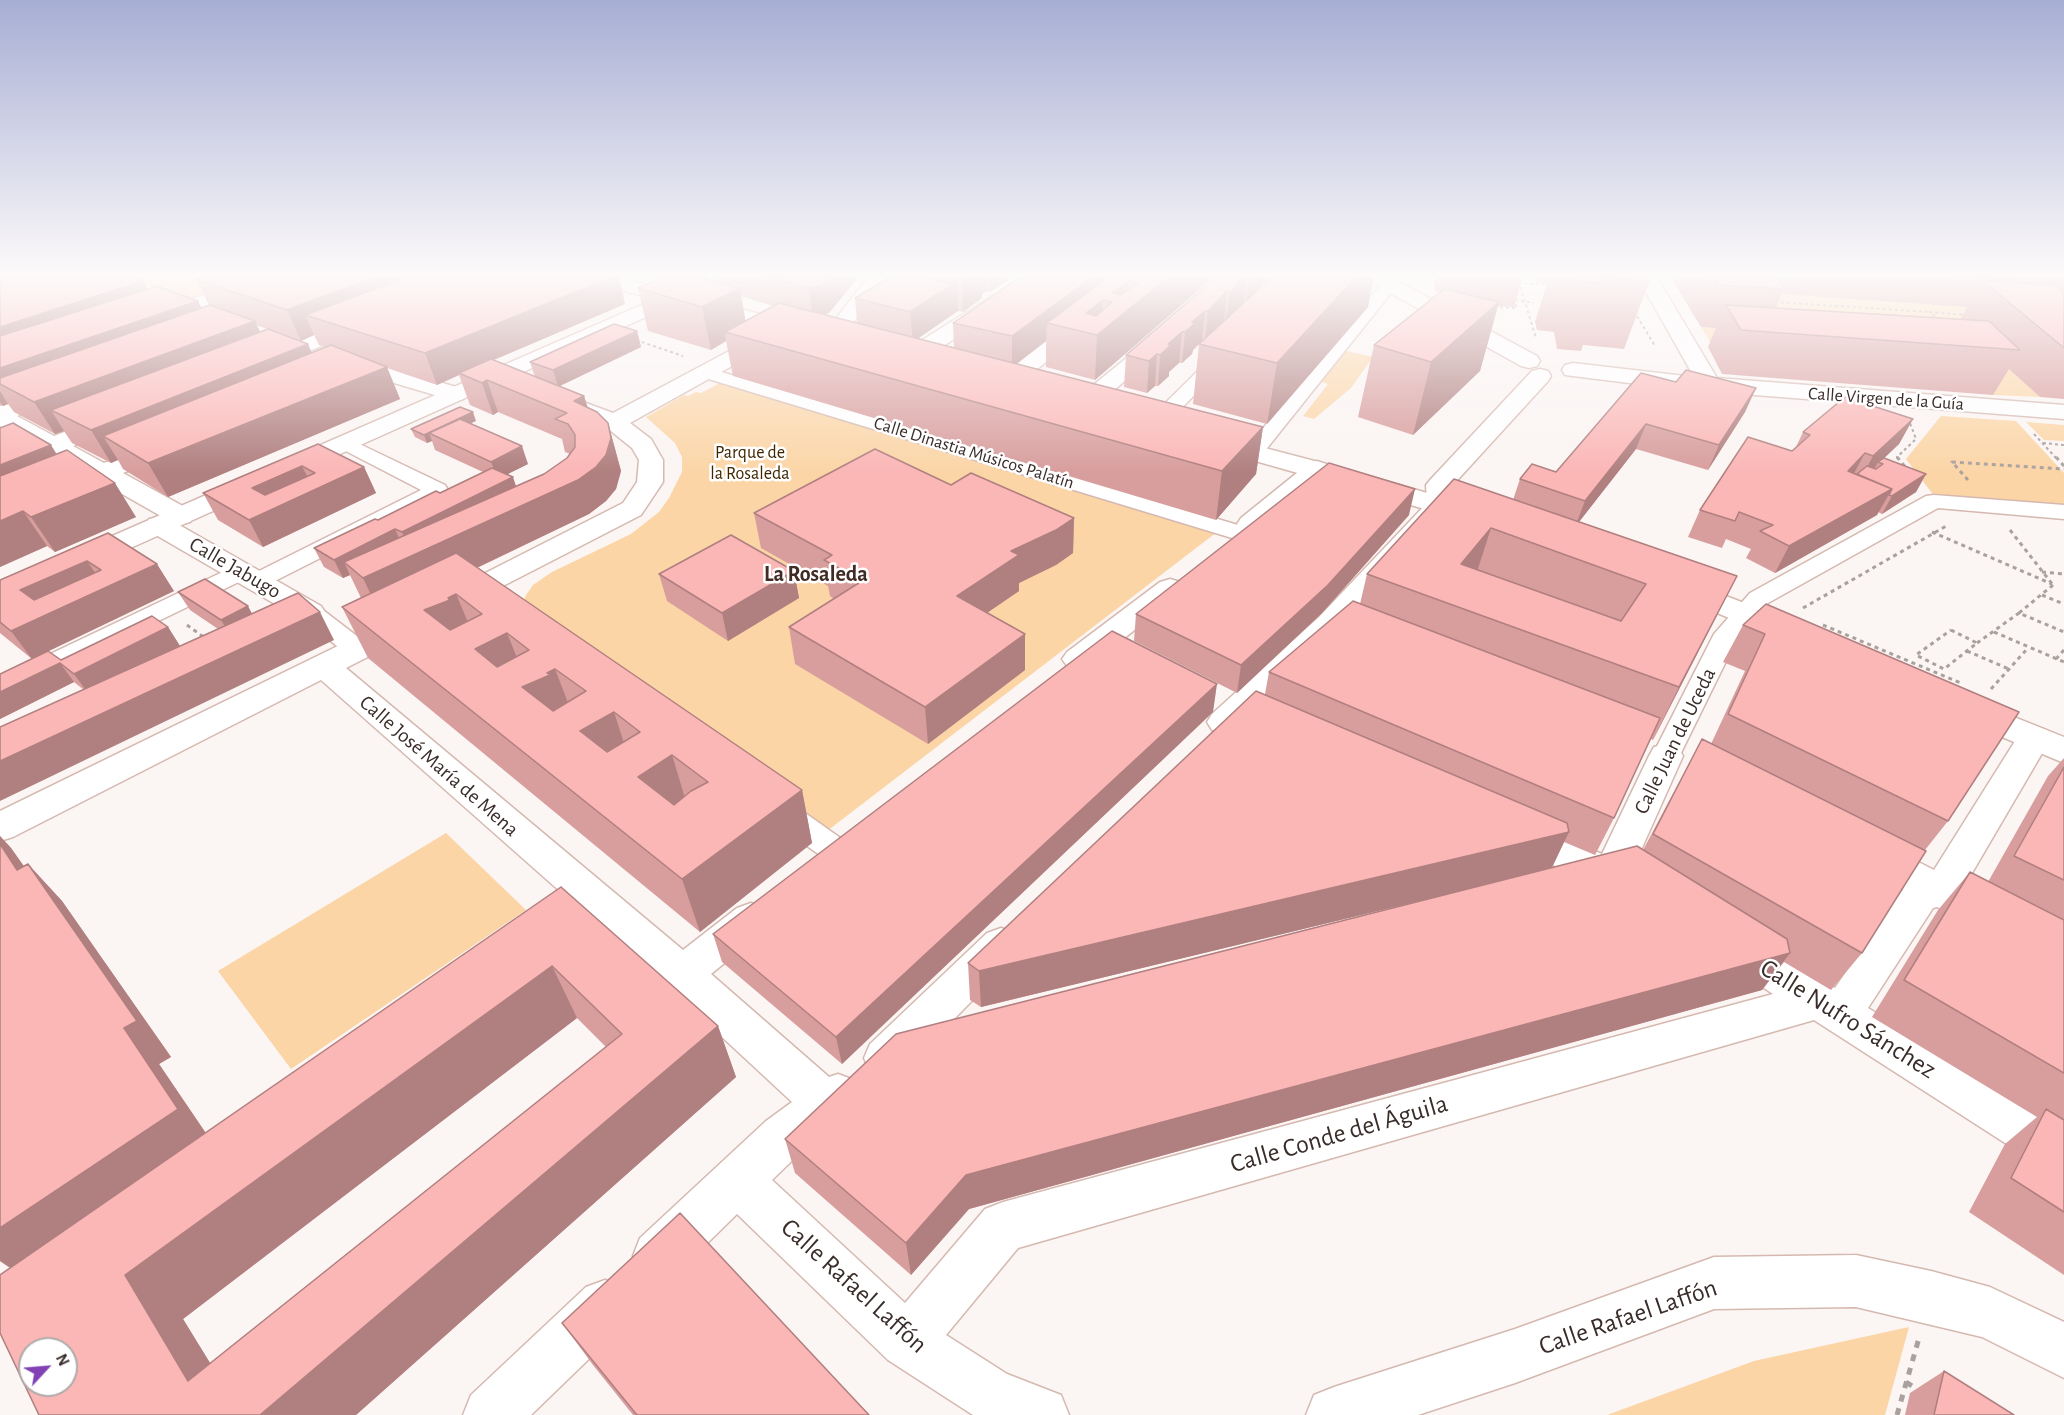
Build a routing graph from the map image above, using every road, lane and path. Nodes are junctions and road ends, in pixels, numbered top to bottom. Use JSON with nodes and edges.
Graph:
{"nodes":[{"id":1,"x":286,"y":342,"type":"edge"},
{"id":2,"x":312,"y":342,"type":"edge"},
{"id":3,"x":573,"y":342,"type":"edge"},
{"id":4,"x":637,"y":342,"type":"edge"},
{"id":5,"x":762,"y":342,"type":"edge"},
{"id":6,"x":844,"y":342,"type":"edge"},
{"id":7,"x":934,"y":342,"type":"edge"},
{"id":8,"x":1050,"y":342,"type":"edge"},
{"id":9,"x":1155,"y":342,"type":"edge"},
{"id":10,"x":1335,"y":342,"type":"edge"},
{"id":11,"x":1505,"y":342,"type":"edge"},
{"id":12,"x":1541,"y":342,"type":"edge"},
{"id":13,"x":1685,"y":342,"type":"edge"},
{"id":14,"x":855,"y":345,"type":"edge"},
{"id":15,"x":300,"y":347,"type":"junction"},
{"id":16,"x":1229,"y":349,"type":"edge"},
{"id":17,"x":887,"y":354,"type":"edge"},
{"id":18,"x":908,"y":359,"type":"junction"},
{"id":19,"x":1549,"y":364,"type":"junction"},
{"id":20,"x":362,"y":366,"type":"junction"},
{"id":21,"x":940,"y":368,"type":"edge"},
{"id":22,"x":246,"y":369,"type":"edge"},
{"id":23,"x":713,"y":370,"type":"junction"},
{"id":24,"x":496,"y":376,"type":"junction"},
{"id":25,"x":329,"y":379,"type":"edge"},
{"id":26,"x":1709,"y":384,"type":"junction"},
{"id":27,"x":76,"y":386,"type":"edge"},
{"id":28,"x":1033,"y":393,"type":"edge"},
{"id":29,"x":455,"y":394,"type":"junction"},
{"id":30,"x":1900,"y":400,"type":"junction"},
{"id":31,"x":2010,"y":408,"type":"junction"},
{"id":32,"x":1106,"y":412,"type":"edge"},
{"id":33,"x":2064,"y":412,"type":"edge"},
{"id":34,"x":0,"y":415,"type":"edge"},
{"id":35,"x":128,"y":416,"type":"edge"},
{"id":36,"x":614,"y":422,"type":"junction"},
{"id":37,"x":1163,"y":428,"type":"joint"},
{"id":38,"x":188,"y":437,"type":"edge"},
{"id":39,"x":345,"y":443,"type":"junction"},
{"id":40,"x":2042,"y":443,"type":"junction"},
{"id":41,"x":2064,"y":445,"type":"edge"},
{"id":42,"x":53,"y":446,"type":"junction"},
{"id":43,"x":1253,"y":453,"type":"junction"},
{"id":44,"x":0,"y":466,"type":"edge"},
{"id":45,"x":2064,"y":467,"type":"edge"},
{"id":46,"x":1317,"y":469,"type":"junction"},
{"id":47,"x":102,"y":473,"type":"junction"},
{"id":48,"x":1934,"y":501,"type":"junction"},
{"id":49,"x":1440,"y":504,"type":"junction"},
{"id":50,"x":1991,"y":506,"type":"junction"},
{"id":51,"x":2064,"y":512,"type":"edge"},
{"id":52,"x":0,"y":515,"type":"edge"},
{"id":53,"x":1902,"y":519,"type":"junction"},
{"id":54,"x":170,"y":521,"type":"junction"},
{"id":55,"x":1504,"y":525,"type":"edge"},
{"id":56,"x":1240,"y":533,"type":"junction"},
{"id":57,"x":1934,"y":533,"type":"junction"},
{"id":58,"x":2042,"y":572,"type":"junction"},
{"id":59,"x":2064,"y":574,"type":"edge"},
{"id":60,"x":249,"y":577,"type":"junction"},
{"id":61,"x":1658,"y":579,"type":"edge"},
{"id":62,"x":2053,"y":585,"type":"junction"},
{"id":63,"x":2042,"y":595,"type":"junction"},
{"id":64,"x":0,"y":596,"type":"edge"},
{"id":65,"x":2064,"y":604,"type":"edge"},
{"id":66,"x":164,"y":609,"type":"junction"},
{"id":67,"x":1800,"y":610,"type":"dead end"},
{"id":68,"x":310,"y":612,"type":"junction"},
{"id":69,"x":1746,"y":613,"type":"junction"},
{"id":70,"x":2019,"y":613,"type":"junction"},
{"id":71,"x":1330,"y":624,"type":"junction"},
{"id":72,"x":268,"y":632,"type":"edge"},
{"id":73,"x":1994,"y":632,"type":"junction"},
{"id":74,"x":2064,"y":632,"type":"edge"},
{"id":75,"x":1362,"y":637,"type":"edge"},
{"id":76,"x":208,"y":640,"type":"edge"},
{"id":77,"x":1977,"y":643,"type":"junction"},
{"id":78,"x":1820,"y":645,"type":"edge"},
{"id":79,"x":2028,"y":648,"type":"junction"},
{"id":80,"x":357,"y":649,"type":"junction"},
{"id":81,"x":2064,"y":650,"type":"edge"},
{"id":82,"x":1967,"y":651,"type":"junction"},
{"id":83,"x":2056,"y":658,"type":"junction"},
{"id":84,"x":2064,"y":662,"type":"edge"},
{"id":85,"x":324,"y":666,"type":"junction"},
{"id":86,"x":2009,"y":669,"type":"junction"},
{"id":87,"x":1056,"y":677,"type":"edge"},
{"id":88,"x":0,"y":689,"type":"edge"},
{"id":89,"x":1989,"y":692,"type":"dead end"},
{"id":90,"x":1947,"y":700,"type":"edge"},
{"id":91,"x":1204,"y":743,"type":"edge"},
{"id":92,"x":2049,"y":744,"type":"edge"},
{"id":93,"x":1650,"y":750,"type":"junction"},
{"id":94,"x":1702,"y":769,"type":"edge"},
{"id":95,"x":759,"y":795,"type":"edge"},
{"id":96,"x":1483,"y":818,"type":"edge"},
{"id":97,"x":0,"y":827,"type":"edge"},
{"id":98,"x":863,"y":829,"type":"edge"},
{"id":99,"x":1838,"y":837,"type":"edge"},
{"id":100,"x":835,"y":850,"type":"junction"},
{"id":101,"x":807,"y":873,"type":"edge"},
{"id":102,"x":1611,"y":875,"type":"junction"},
{"id":103,"x":1554,"y":889,"type":"edge"},
{"id":104,"x":1942,"y":890,"type":"junction"},
{"id":105,"x":1656,"y":899,"type":"edge"},
{"id":106,"x":770,"y":903,"type":"edge"},
{"id":107,"x":1020,"y":927,"type":"edge"},
{"id":108,"x":1707,"y":931,"type":"edge"},
{"id":109,"x":2064,"y":956,"type":"edge"},
{"id":110,"x":682,"y":974,"type":"junction"},
{"id":111,"x":1830,"y":1007,"type":"junction"},
{"id":112,"x":955,"y":1037,"type":"edge"},
{"id":113,"x":895,"y":1052,"type":"junction"},
{"id":114,"x":826,"y":1104,"type":"junction"},
{"id":115,"x":2064,"y":1154,"type":"edge"},
{"id":116,"x":737,"y":1180,"type":"junction"},
{"id":117,"x":1931,"y":1297,"type":"junction"},
{"id":118,"x":907,"y":1341,"type":"junction"},
{"id":119,"x":2064,"y":1351,"type":"edge"},
{"id":120,"x":1906,"y":1382,"type":"junction"},
{"id":121,"x":1924,"y":1393,"type":"dead end"},
{"id":122,"x":491,"y":1415,"type":"edge"},
{"id":123,"x":1041,"y":1415,"type":"edge"},
{"id":124,"x":1334,"y":1415,"type":"edge"},
{"id":125,"x":1897,"y":1415,"type":"edge"}],
"edges":[{"from":1,"to":15,"type":"street"},
{"from":2,"to":15,"type":"street"},
{"from":3,"to":24,"type":"street"},
{"from":4,"to":23,"type":"path"},
{"from":5,"to":23,"type":"street"},
{"from":6,"to":14,"type":"street"},
{"from":7,"to":18,"type":"street"},
{"from":8,"to":28,"type":"street"},
{"from":9,"to":32,"type":"street"},
{"from":10,"to":43,"type":"street"},
{"from":11,"to":19,"type":"street"},
{"from":12,"to":19,"type":"path"},
{"from":13,"to":26,"type":"street"},
{"from":15,"to":20,"type":"street"},
{"from":15,"to":22,"type":"street"},
{"from":16,"to":37,"type":"street"},
{"from":17,"to":18,"type":"street"},
{"from":18,"to":21,"type":"street"},
{"from":19,"to":26,"type":"street","name":"Calle Virgen de la Guía"},
{"from":19,"to":49,"type":"street"},
{"from":20,"to":25,"type":"street"},
{"from":20,"to":29,"type":"street"},
{"from":23,"to":36,"type":"street"},
{"from":23,"to":56,"type":"street","name":"Calle Dinastia Músicos Palatín"},
{"from":24,"to":29,"type":"street"},
{"from":24,"to":36,"type":"street"},
{"from":26,"to":30,"type":"street","name":"Calle Virgen de la Guía"},
{"from":27,"to":34,"type":"street"},
{"from":29,"to":39,"type":"street"},
{"from":30,"to":31,"type":"street","name":"Calle Virgen de la Guía"},
{"from":30,"to":48,"type":"path"},
{"from":31,"to":33,"type":"street","name":"Calle Virgen de la Guía"},
{"from":31,"to":40,"type":"path"},
{"from":34,"to":42,"type":"street","name":"Calle Jabugo"},
{"from":35,"to":42,"type":"street"},
{"from":36,"to":80,"type":"street"},
{"from":37,"to":43,"type":"street"},
{"from":38,"to":47,"type":"street"},
{"from":39,"to":54,"type":"street"},
{"from":39,"to":60,"type":"street"},
{"from":40,"to":41,"type":"path"},
{"from":40,"to":45,"type":"path"},
{"from":42,"to":44,"type":"street"},
{"from":42,"to":47,"type":"street","name":"Calle Jabugo"},
{"from":43,"to":46,"type":"street"},
{"from":45,"to":50,"type":"path"},
{"from":46,"to":49,"type":"street"},
{"from":46,"to":56,"type":"street"},
{"from":47,"to":52,"type":"street"},
{"from":47,"to":54,"type":"street","name":"Calle Jabugo"},
{"from":48,"to":50,"type":"street"},
{"from":48,"to":53,"type":"street","name":"Calle Juan de Uceda"},
{"from":49,"to":55,"type":"street"},
{"from":49,"to":71,"type":"street"},
{"from":50,"to":51,"type":"street"},
{"from":50,"to":58,"type":"path"},
{"from":53,"to":57,"type":"path"},
{"from":53,"to":69,"type":"street","name":"Calle Juan de Uceda"},
{"from":54,"to":60,"type":"street","name":"Calle Jabugo"},
{"from":54,"to":64,"type":"street"},
{"from":56,"to":87,"type":"street"},
{"from":57,"to":62,"type":"path"},
{"from":57,"to":67,"type":"path"},
{"from":58,"to":59,"type":"path"},
{"from":58,"to":62,"type":"path"},
{"from":60,"to":66,"type":"street"},
{"from":60,"to":68,"type":"street","name":"Calle Jabugo"},
{"from":61,"to":69,"type":"street"},
{"from":62,"to":63,"type":"path"},
{"from":63,"to":65,"type":"path"},
{"from":63,"to":70,"type":"path"},
{"from":66,"to":76,"type":"path"},
{"from":66,"to":88,"type":"street"},
{"from":68,"to":72,"type":"street","name":"Calle Jabugo"},
{"from":68,"to":80,"type":"street","name":"Calle Jabugo"},
{"from":69,"to":78,"type":"street"},
{"from":69,"to":93,"type":"street","name":"Calle Juan de Uceda"},
{"from":70,"to":73,"type":"path"},
{"from":70,"to":74,"type":"path"},
{"from":71,"to":75,"type":"street"},
{"from":71,"to":91,"type":"street"},
{"from":73,"to":77,"type":"path"},
{"from":73,"to":79,"type":"path"},
{"from":77,"to":82,"type":"path"},
{"from":77,"to":82,"type":"path"},
{"from":79,"to":83,"type":"path"},
{"from":79,"to":86,"type":"path"},
{"from":80,"to":85,"type":"street"},
{"from":81,"to":83,"type":"path"},
{"from":82,"to":86,"type":"path"},
{"from":83,"to":84,"type":"path"},
{"from":85,"to":97,"type":"street"},
{"from":85,"to":110,"type":"street","name":"Calle José María de Mena"},
{"from":86,"to":89,"type":"path"},
{"from":90,"to":92,"type":"street"},
{"from":92,"to":104,"type":"street"},
{"from":93,"to":94,"type":"street"},
{"from":93,"to":102,"type":"street","name":"Calle Juan de Uceda"},
{"from":95,"to":100,"type":"street"},
{"from":96,"to":102,"type":"street"},
{"from":98,"to":100,"type":"street"},
{"from":99,"to":104,"type":"street"},
{"from":100,"to":101,"type":"street"},
{"from":102,"to":103,"type":"street"},
{"from":102,"to":105,"type":"street"},
{"from":104,"to":109,"type":"street"},
{"from":104,"to":111,"type":"street"},
{"from":106,"to":110,"type":"street"},
{"from":107,"to":113,"type":"street"},
{"from":108,"to":111,"type":"street","name":"Calle Nufro Sánchez"},
{"from":110,"to":114,"type":"street","name":"Calle José María de Mena"},
{"from":111,"to":115,"type":"street","name":"Calle Nufro Sánchez"},
{"from":111,"to":118,"type":"street","name":"Calle Conde del Águila"},
{"from":112,"to":113,"type":"street"},
{"from":113,"to":114,"type":"street"},
{"from":114,"to":116,"type":"street"},
{"from":116,"to":118,"type":"street","name":"Calle Rafael Laffón"},
{"from":116,"to":122,"type":"street"},
{"from":117,"to":119,"type":"street","name":"Calle Rafael Laffón"},
{"from":117,"to":120,"type":"path"},
{"from":117,"to":124,"type":"street","name":"Calle Rafael Laffón"},
{"from":118,"to":123,"type":"street","name":"Calle Rafael Laffón"},
{"from":120,"to":121,"type":"path"},
{"from":120,"to":125,"type":"path"}]}
